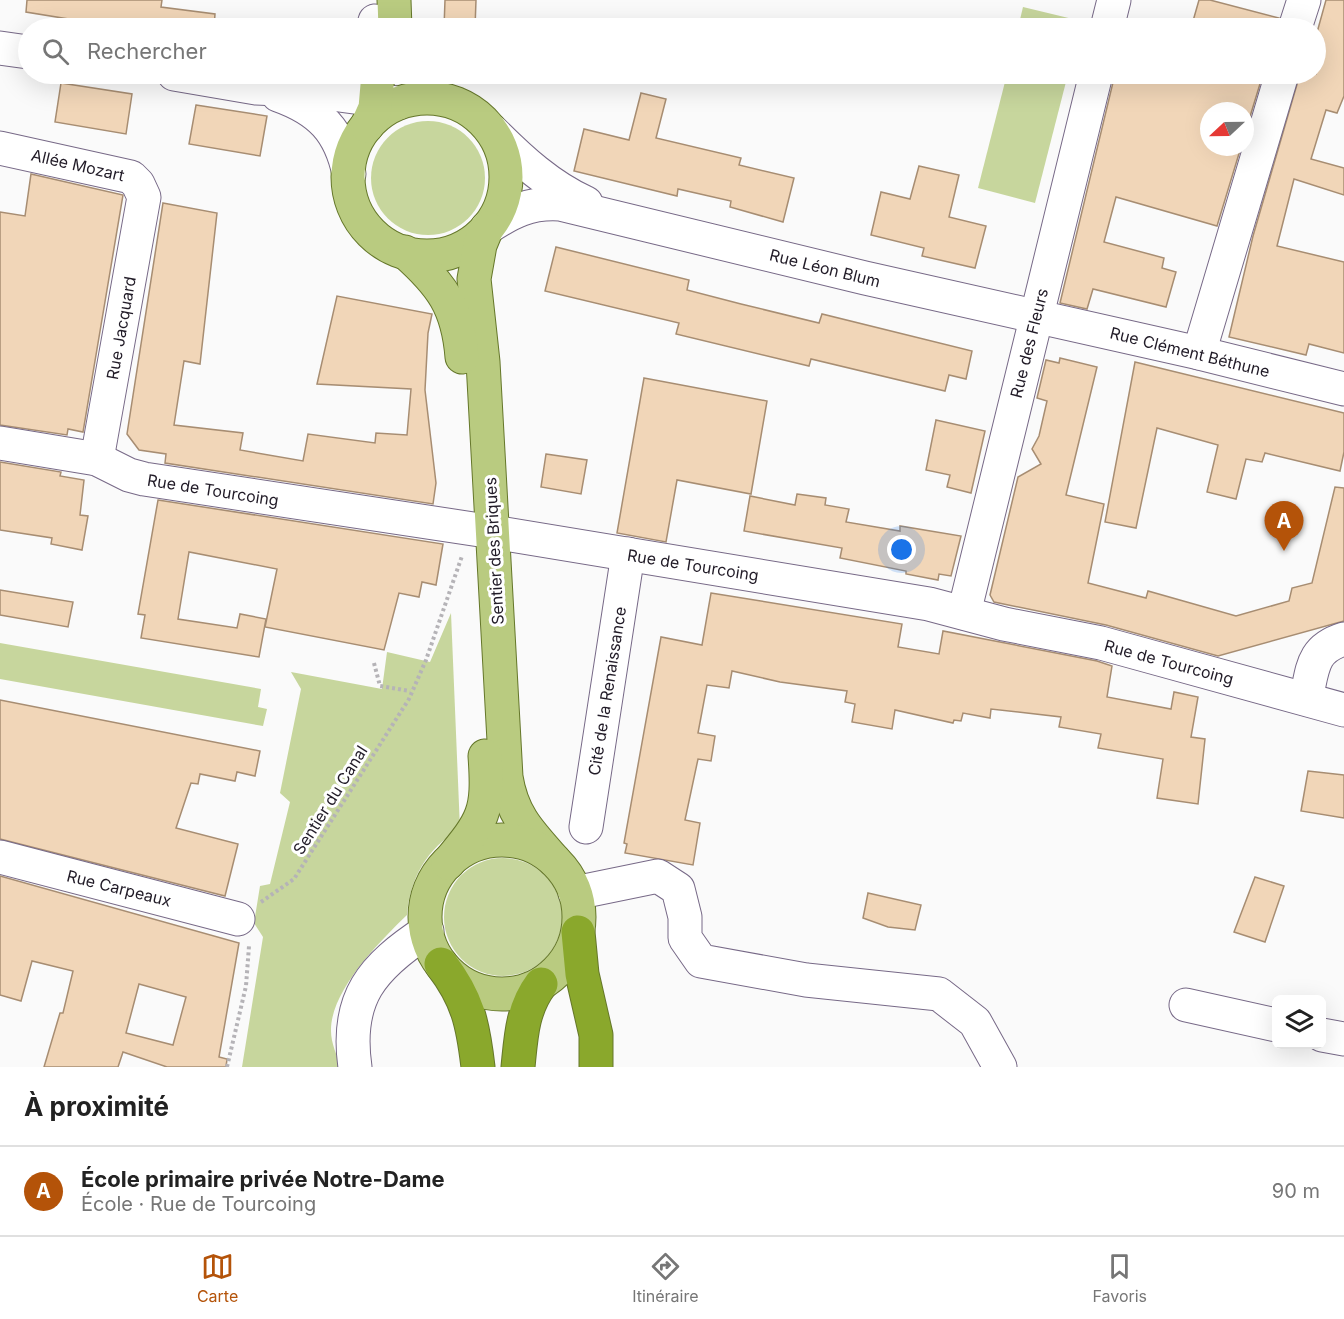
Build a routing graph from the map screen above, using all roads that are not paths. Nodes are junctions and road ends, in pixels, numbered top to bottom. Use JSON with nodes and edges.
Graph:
{"nodes":[{"id":1,"x":1114,"y":0,"type":"edge"},
{"id":2,"x":1303,"y":0,"type":"edge"},
{"id":3,"x":1110,"y":18,"type":"edge"},
{"id":4,"x":1298,"y":18,"type":"edge"},
{"id":5,"x":233,"y":84,"type":"edge"},
{"id":6,"x":320,"y":84,"type":"edge"},
{"id":7,"x":421,"y":84,"type":"edge"},
{"id":8,"x":1094,"y":84,"type":"edge"},
{"id":9,"x":1279,"y":84,"type":"edge"},
{"id":10,"x":256,"y":88,"type":"junction"},
{"id":11,"x":302,"y":90,"type":"junction"},
{"id":12,"x":380,"y":101,"type":"edge"},
{"id":13,"x":450,"y":101,"type":"junction"},
{"id":14,"x":492,"y":131,"type":"junction"},
{"id":15,"x":0,"y":148,"type":"edge"},
{"id":16,"x":349,"y":174,"type":"junction"},
{"id":17,"x":144,"y":197,"type":"joint"},
{"id":18,"x":615,"y":216,"type":"junction"},
{"id":19,"x":487,"y":228,"type":"junction"},
{"id":20,"x":405,"y":252,"type":"junction"},
{"id":21,"x":1036,"y":317,"type":"junction"},
{"id":22,"x":1199,"y":353,"type":"junction"},
{"id":23,"x":1344,"y":389,"type":"edge"},
{"id":24,"x":0,"y":444,"type":"edge"},
{"id":25,"x":98,"y":459,"type":"junction"},
{"id":26,"x":482,"y":531,"type":"junction"},
{"id":27,"x":628,"y":554,"type":"junction"},
{"id":28,"x":964,"y":614,"type":"junction"},
{"id":29,"x":1344,"y":639,"type":"edge"},
{"id":30,"x":1306,"y":699,"type":"junction"},
{"id":31,"x":1344,"y":710,"type":"edge"},
{"id":32,"x":586,"y":827,"type":"dead end"},
{"id":33,"x":0,"y":857,"type":"edge"},
{"id":34,"x":554,"y":860,"type":"junction"},
{"id":35,"x":448,"y":863,"type":"junction"},
{"id":36,"x":575,"y":893,"type":"junction"},
{"id":37,"x":238,"y":919,"type":"road end"},
{"id":38,"x":427,"y":931,"type":"junction"},
{"id":39,"x":578,"y":932,"type":"junction"},
{"id":40,"x":441,"y":964,"type":"junction"},
{"id":41,"x":541,"y":984,"type":"junction"},
{"id":42,"x":1186,"y":1005,"type":"dead end"},
{"id":43,"x":1272,"y":1024,"type":"edge"},
{"id":44,"x":1326,"y":1036,"type":"edge"},
{"id":45,"x":1344,"y":1040,"type":"edge"},
{"id":46,"x":474,"y":1057,"type":"edge"},
{"id":47,"x":355,"y":1067,"type":"edge"},
{"id":48,"x":518,"y":1067,"type":"edge"},
{"id":49,"x":596,"y":1067,"type":"edge"},
{"id":50,"x":1000,"y":1067,"type":"edge"}],
"edges":[{"from":1,"to":3,"type":"street"},
{"from":2,"to":4,"type":"street"},
{"from":5,"to":10,"type":"street"},
{"from":6,"to":11,"type":"street"},
{"from":7,"to":13,"type":"main road"},
{"from":8,"to":21,"type":"street","name":"Rue des Fleurs"},
{"from":9,"to":22,"type":"street"},
{"from":10,"to":11,"type":"street"},
{"from":10,"to":16,"type":"street"},
{"from":11,"to":12,"type":"street"},
{"from":12,"to":13,"type":"main road"},
{"from":12,"to":16,"type":"main road"},
{"from":13,"to":14,"type":"main road"},
{"from":14,"to":18,"type":"street","name":"Rue Léon Blum"},
{"from":14,"to":19,"type":"main road"},
{"from":15,"to":17,"type":"street","name":"Allée Mozart"},
{"from":16,"to":20,"type":"main road"},
{"from":17,"to":25,"type":"street","name":"Rue Jacquard"},
{"from":18,"to":19,"type":"street","name":"Rue Léon Blum"},
{"from":18,"to":21,"type":"street","name":"Rue Léon Blum"},
{"from":19,"to":20,"type":"main road"},
{"from":19,"to":26,"type":"main road","name":"Sentier des Briques"},
{"from":20,"to":26,"type":"main road","name":"Sentier des Briques"},
{"from":21,"to":22,"type":"street","name":"Rue Clément Béthune"},
{"from":21,"to":28,"type":"street","name":"Rue des Fleurs"},
{"from":22,"to":23,"type":"street","name":"Rue Clément Béthune"},
{"from":24,"to":25,"type":"street","name":"Rue de Tourcoing"},
{"from":25,"to":26,"type":"street","name":"Rue de Tourcoing"},
{"from":26,"to":27,"type":"street","name":"Rue de Tourcoing"},
{"from":26,"to":34,"type":"main road","name":"Sentier des Briques"},
{"from":26,"to":35,"type":"main road","name":"Sentier des Briques"},
{"from":27,"to":28,"type":"street","name":"Rue de Tourcoing"},
{"from":27,"to":32,"type":"street","name":"Cité de la Renaissance"},
{"from":28,"to":30,"type":"street","name":"Rue de Tourcoing"},
{"from":29,"to":30,"type":"street"},
{"from":30,"to":31,"type":"street","name":"Rue de Tourcoing"},
{"from":33,"to":37,"type":"street","name":"Rue Carpeaux"},
{"from":34,"to":35,"type":"main road"},
{"from":34,"to":36,"type":"main road"},
{"from":35,"to":38,"type":"main road"},
{"from":36,"to":39,"type":"main road"},
{"from":36,"to":50,"type":"street"},
{"from":38,"to":40,"type":"main road"},
{"from":38,"to":47,"type":"street"},
{"from":39,"to":41,"type":"main road"},
{"from":39,"to":49,"type":"highway"},
{"from":40,"to":41,"type":"main road"},
{"from":40,"to":46,"type":"highway"},
{"from":41,"to":48,"type":"highway"},
{"from":42,"to":43,"type":"street"},
{"from":44,"to":45,"type":"street"}]}
